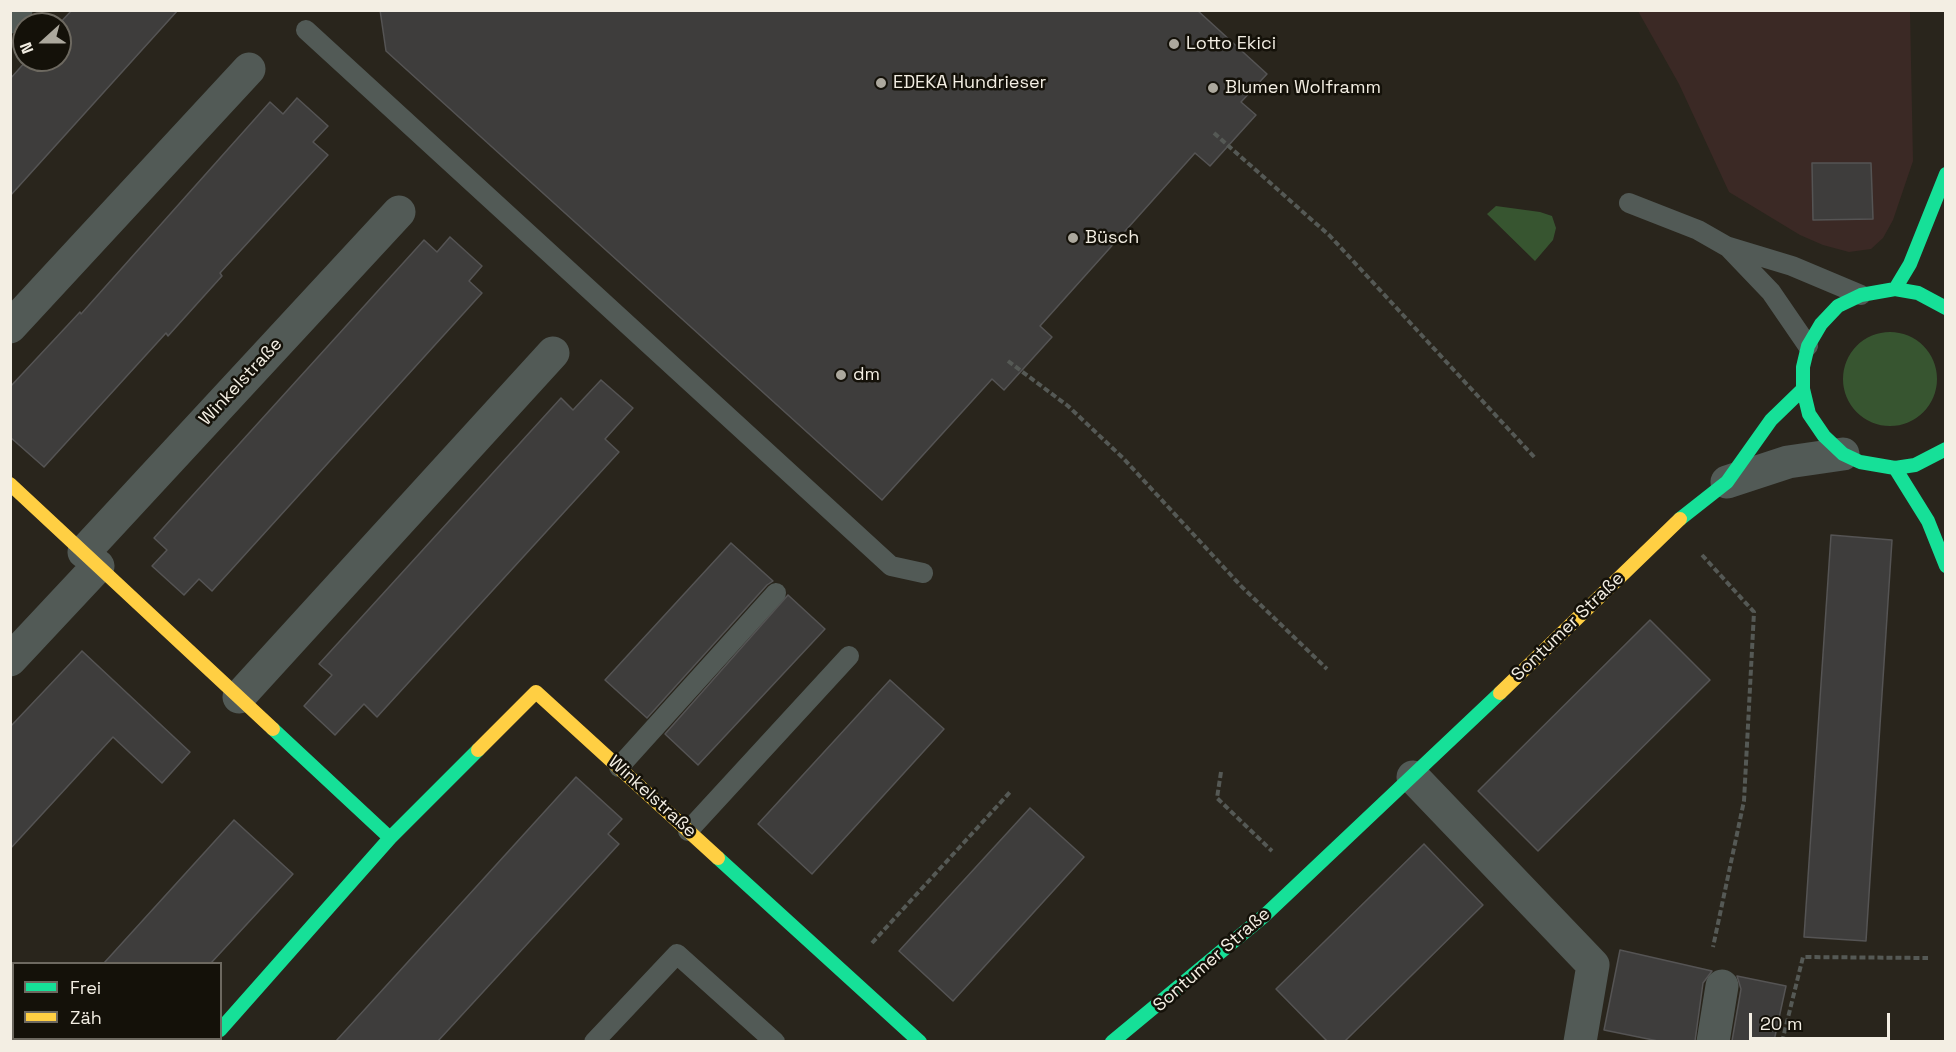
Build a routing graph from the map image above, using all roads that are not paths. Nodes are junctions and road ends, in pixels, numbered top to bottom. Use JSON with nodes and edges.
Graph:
{"nodes":[{"id":1,"x":16,"y":10,"type":"edge"},
{"id":2,"x":10,"y":17,"type":"edge"},
{"id":3,"x":306,"y":30,"type":"dead end"},
{"id":4,"x":249,"y":69,"type":"dead end"},
{"id":5,"x":1946,"y":174,"type":"edge"},
{"id":6,"x":1629,"y":203,"type":"dead end"},
{"id":7,"x":399,"y":212,"type":"dead end"},
{"id":8,"x":1726,"y":246,"type":"junction"},
{"id":9,"x":1895,"y":290,"type":"junction"},
{"id":10,"x":1861,"y":295,"type":"junction"},
{"id":11,"x":1946,"y":308,"type":"edge"},
{"id":12,"x":10,"y":327,"type":"edge"},
{"id":13,"x":1808,"y":346,"type":"junction"},
{"id":14,"x":553,"y":352,"type":"dead end"},
{"id":15,"x":1803,"y":389,"type":"junction"},
{"id":16,"x":1946,"y":449,"type":"edge"},
{"id":17,"x":1843,"y":454,"type":"junction"},
{"id":18,"x":1894,"y":468,"type":"junction"},
{"id":19,"x":1727,"y":482,"type":"junction"},
{"id":20,"x":10,"y":484,"type":"edge"},
{"id":21,"x":91,"y":559,"type":"junction"},
{"id":22,"x":1946,"y":566,"type":"edge"},
{"id":23,"x":923,"y":573,"type":"dead end"},
{"id":24,"x":777,"y":593,"type":"dead end"},
{"id":25,"x":849,"y":656,"type":"dead end"},
{"id":26,"x":10,"y":660,"type":"edge"},
{"id":27,"x":239,"y":697,"type":"junction"},
{"id":28,"x":619,"y":767,"type":"junction"},
{"id":29,"x":1413,"y":777,"type":"junction"},
{"id":30,"x":688,"y":831,"type":"junction"},
{"id":31,"x":390,"y":838,"type":"junction"},
{"id":32,"x":1722,"y":986,"type":"road end"},
{"id":33,"x":222,"y":1028,"type":"edge"},
{"id":34,"x":594,"y":1041,"type":"edge"},
{"id":35,"x":775,"y":1041,"type":"edge"},
{"id":36,"x":920,"y":1041,"type":"edge"},
{"id":37,"x":1112,"y":1041,"type":"edge"},
{"id":38,"x":1580,"y":1041,"type":"edge"},
{"id":39,"x":1713,"y":1041,"type":"edge"}],
"edges":[{"from":1,"to":2,"type":"street"},
{"from":3,"to":23,"type":"lane"},
{"from":4,"to":12,"type":"street"},
{"from":5,"to":9,"type":"street"},
{"from":6,"to":8,"type":"lane"},
{"from":7,"to":21,"type":"street","name":"Winkelstraße"},
{"from":8,"to":10,"type":"lane"},
{"from":8,"to":13,"type":"lane"},
{"from":9,"to":10,"type":"street"},
{"from":9,"to":11,"type":"street"},
{"from":10,"to":13,"type":"street"},
{"from":13,"to":15,"type":"street"},
{"from":14,"to":27,"type":"street"},
{"from":15,"to":17,"type":"street"},
{"from":15,"to":19,"type":"street","name":"Sontumer Straße"},
{"from":16,"to":18,"type":"street"},
{"from":17,"to":18,"type":"street"},
{"from":17,"to":19,"type":"street","name":"Sontumer Straße"},
{"from":18,"to":22,"type":"street"},
{"from":19,"to":29,"type":"street","name":"Sontumer Straße"},
{"from":20,"to":21,"type":"street"},
{"from":21,"to":26,"type":"street","name":"Winkelstraße"},
{"from":21,"to":27,"type":"street"},
{"from":24,"to":28,"type":"lane"},
{"from":25,"to":30,"type":"lane"},
{"from":27,"to":31,"type":"street"},
{"from":28,"to":30,"type":"street","name":"Winkelstraße"},
{"from":28,"to":31,"type":"street","name":"Winkelstraße"},
{"from":29,"to":37,"type":"street","name":"Sontumer Straße"},
{"from":29,"to":38,"type":"street"},
{"from":30,"to":36,"type":"street","name":"Winkelstraße"},
{"from":31,"to":33,"type":"street","name":"Winkelstraße"},
{"from":32,"to":39,"type":"street"},
{"from":34,"to":35,"type":"lane"}]}
